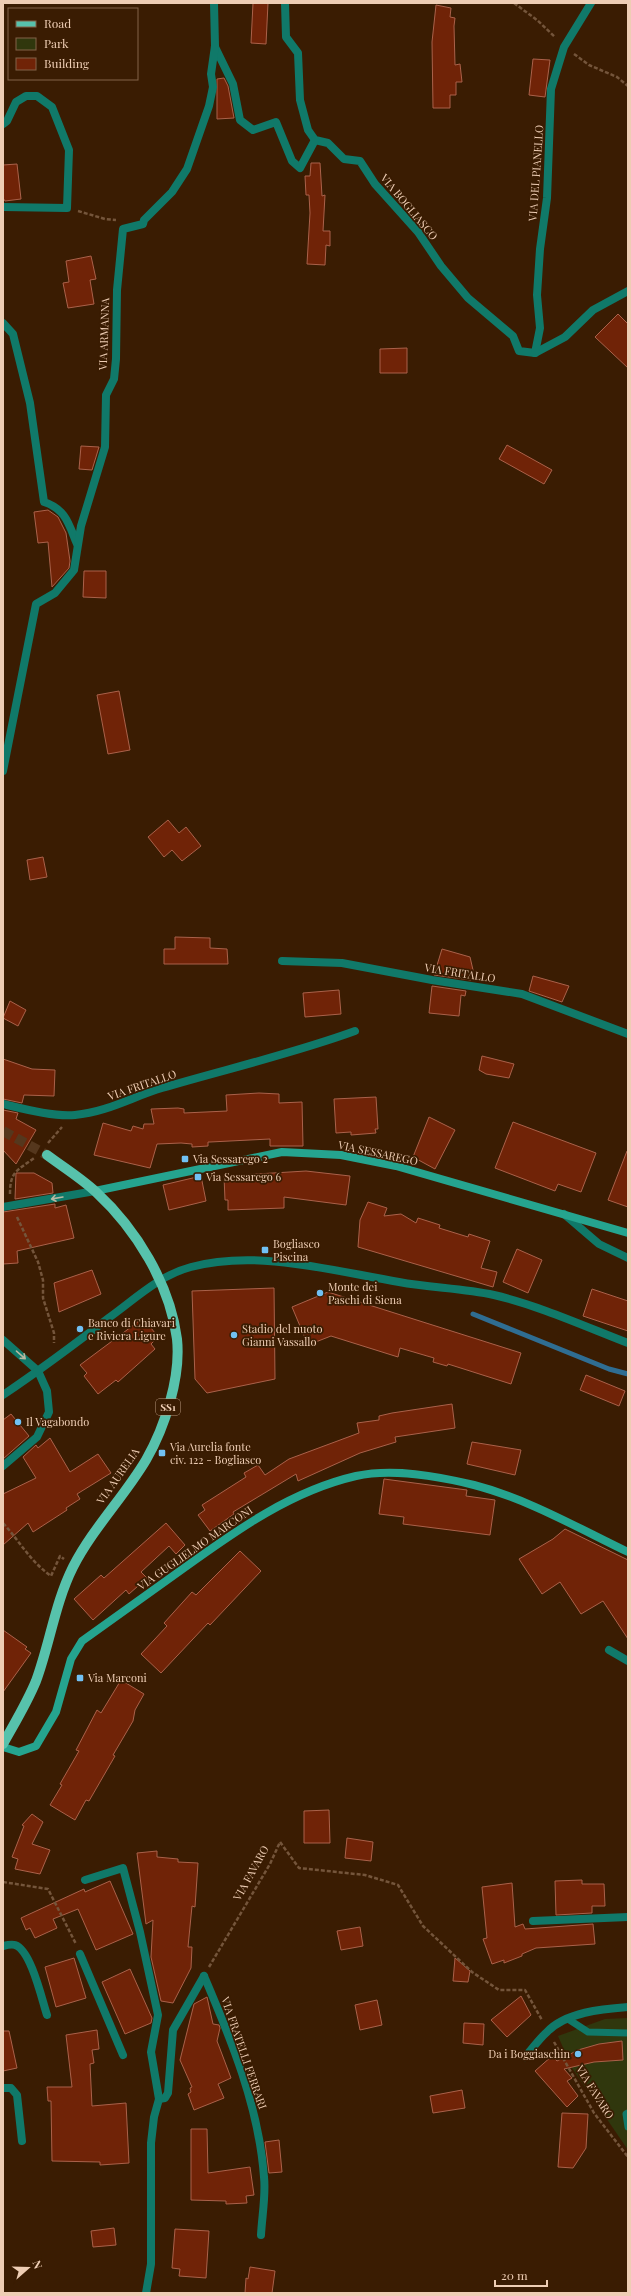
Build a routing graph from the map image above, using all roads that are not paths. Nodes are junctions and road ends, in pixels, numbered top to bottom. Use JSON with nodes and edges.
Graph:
{"nodes":[{"id":1,"x":214,"y":3,"type":"edge"},
{"id":2,"x":286,"y":3,"type":"edge"},
{"id":3,"x":591,"y":3,"type":"edge"},
{"id":4,"x":215,"y":46,"type":"junction"},
{"id":5,"x":3,"y":124,"type":"edge"},
{"id":6,"x":315,"y":140,"type":"junction"},
{"id":7,"x":3,"y":206,"type":"edge"},
{"id":8,"x":628,"y":291,"type":"edge"},
{"id":9,"x":3,"y":323,"type":"edge"},
{"id":10,"x":535,"y":353,"type":"junction"},
{"id":11,"x":77,"y":544,"type":"junction"},
{"id":12,"x":3,"y":771,"type":"edge"},
{"id":13,"x":282,"y":961,"type":"dead end"},
{"id":14,"x":355,"y":1031,"type":"dead end"},
{"id":15,"x":628,"y":1034,"type":"edge"},
{"id":16,"x":3,"y":1104,"type":"edge"},
{"id":17,"x":43,"y":1152,"type":"tunnel mouth"},
{"id":18,"x":95,"y":1191,"type":"junction"},
{"id":19,"x":7,"y":1207,"type":"edge"},
{"id":20,"x":564,"y":1214,"type":"junction"},
{"id":21,"x":628,"y":1233,"type":"edge"},
{"id":22,"x":628,"y":1258,"type":"edge"},
{"id":23,"x":3,"y":1340,"type":"edge"},
{"id":24,"x":628,"y":1343,"type":"edge"},
{"id":25,"x":38,"y":1371,"type":"junction"},
{"id":26,"x":3,"y":1395,"type":"edge"},
{"id":27,"x":3,"y":1466,"type":"edge"},
{"id":28,"x":628,"y":1552,"type":"edge"},
{"id":29,"x":609,"y":1650,"type":"dead end"},
{"id":30,"x":628,"y":1661,"type":"edge"},
{"id":31,"x":3,"y":1746,"type":"edge"},
{"id":32,"x":86,"y":1880,"type":"dead end"},
{"id":33,"x":628,"y":1917,"type":"edge"},
{"id":34,"x":533,"y":1921,"type":"dead end"},
{"id":35,"x":3,"y":1946,"type":"edge"},
{"id":36,"x":80,"y":1954,"type":"road end"},
{"id":37,"x":628,"y":2007,"type":"edge"},
{"id":38,"x":47,"y":2015,"type":"dead end"},
{"id":39,"x":568,"y":2019,"type":"junction"},
{"id":40,"x":628,"y":2033,"type":"edge"},
{"id":41,"x":123,"y":2055,"type":"dead end"},
{"id":42,"x":525,"y":2058,"type":"dead end"},
{"id":43,"x":3,"y":2088,"type":"edge"},
{"id":44,"x":158,"y":2103,"type":"junction"},
{"id":45,"x":628,"y":2113,"type":"edge"},
{"id":46,"x":628,"y":2127,"type":"edge"},
{"id":47,"x":22,"y":2141,"type":"dead end"},
{"id":48,"x":261,"y":2235,"type":"dead end"},
{"id":49,"x":146,"y":2293,"type":"edge"}],
"edges":[{"from":1,"to":4,"type":"street","name":"VIA ARMANNA"},
{"from":2,"to":6,"type":"street"},
{"from":3,"to":10,"type":"street","name":"VIA DEL PIANELLO"},
{"from":4,"to":6,"type":"street"},
{"from":4,"to":11,"type":"street","name":"VIA ARMANNA"},
{"from":5,"to":7,"type":"street"},
{"from":6,"to":10,"type":"street","name":"VIA BOGLIASCO"},
{"from":8,"to":10,"type":"street"},
{"from":9,"to":11,"type":"street"},
{"from":11,"to":12,"type":"street","name":"VIA ARMANNA"},
{"from":13,"to":15,"type":"street","name":"VIA FRITALLO"},
{"from":14,"to":16,"type":"street","name":"VIA FRITALLO"},
{"from":17,"to":18,"type":"main road","name":"VIA AURELIA","number":"SS1"},
{"from":18,"to":19,"type":"street","one_way":true},
{"from":18,"to":20,"type":"street","name":"VIA SESSAREGO"},
{"from":18,"to":31,"type":"main road","name":"VIA AURELIA","number":"SS1"},
{"from":20,"to":21,"type":"street","name":"VIA SESSAREGO"},
{"from":20,"to":22,"type":"street"},
{"from":23,"to":25,"type":"street","one_way":true},
{"from":24,"to":25,"type":"street"},
{"from":25,"to":26,"type":"street"},
{"from":25,"to":27,"type":"street"},
{"from":28,"to":31,"type":"street","name":"VIA GUGLIELMO MARCONI"},
{"from":29,"to":30,"type":"street"},
{"from":32,"to":44,"type":"street"},
{"from":33,"to":34,"type":"street"},
{"from":35,"to":38,"type":"street"},
{"from":36,"to":41,"type":"street"},
{"from":37,"to":39,"type":"street"},
{"from":39,"to":40,"type":"lane"},
{"from":39,"to":42,"type":"street"},
{"from":43,"to":47,"type":"street"},
{"from":44,"to":48,"type":"street","name":"VIA FRATELLI FERRARI"},
{"from":44,"to":49,"type":"street"},
{"from":45,"to":46,"type":"lane"}]}
